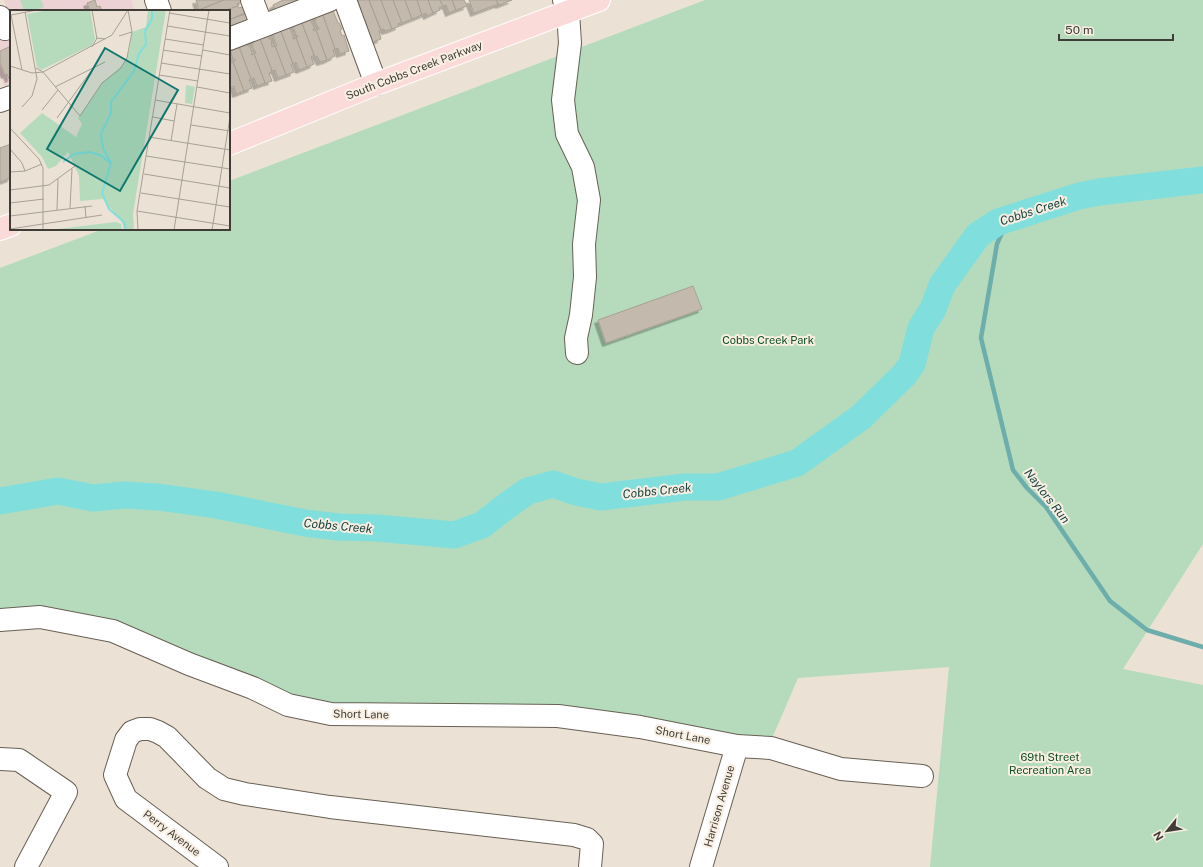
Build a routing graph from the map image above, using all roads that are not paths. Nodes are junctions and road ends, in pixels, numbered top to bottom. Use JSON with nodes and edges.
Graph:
{"nodes":[{"id":1,"x":156,"y":0,"type":"edge"},
{"id":2,"x":252,"y":0,"type":"edge"},
{"id":3,"x":266,"y":0,"type":"edge"},
{"id":4,"x":330,"y":0,"type":"edge"},
{"id":5,"x":345,"y":0,"type":"edge"},
{"id":6,"x":599,"y":0,"type":"edge"},
{"id":7,"x":566,"y":6,"type":"edge"},
{"id":8,"x":160,"y":10,"type":"edge"},
{"id":9,"x":268,"y":24,"type":"junction"},
{"id":10,"x":230,"y":39,"type":"edge"},
{"id":11,"x":376,"y":84,"type":"junction"},
{"id":12,"x":10,"y":97,"type":"edge"},
{"id":13,"x":0,"y":101,"type":"edge"},
{"id":14,"x":230,"y":144,"type":"edge"},
{"id":15,"x":10,"y":225,"type":"edge"},
{"id":16,"x":0,"y":229,"type":"edge"},
{"id":17,"x":577,"y":353,"type":"dead end"},
{"id":18,"x":0,"y":620,"type":"edge"},
{"id":19,"x":737,"y":746,"type":"junction"},
{"id":20,"x":0,"y":759,"type":"edge"},
{"id":21,"x":922,"y":776,"type":"dead end"},
{"id":22,"x":26,"y":867,"type":"edge"},
{"id":23,"x":217,"y":867,"type":"edge"},
{"id":24,"x":590,"y":867,"type":"edge"},
{"id":25,"x":701,"y":867,"type":"edge"}],
"edges":[{"from":1,"to":8,"type":"street"},
{"from":2,"to":9,"type":"street"},
{"from":3,"to":9,"type":"street"},
{"from":4,"to":9,"type":"street"},
{"from":5,"to":11,"type":"street"},
{"from":6,"to":7,"type":"main road","name":"South Cobbs Creek Parkway"},
{"from":7,"to":11,"type":"main road","name":"South Cobbs Creek Parkway"},
{"from":7,"to":17,"type":"street"},
{"from":9,"to":10,"type":"street"},
{"from":11,"to":14,"type":"main road","name":"South Cobbs Creek Parkway"},
{"from":12,"to":13,"type":"street"},
{"from":15,"to":16,"type":"main road"},
{"from":18,"to":19,"type":"street","name":"Short Lane"},
{"from":19,"to":21,"type":"street","name":"Short Lane"},
{"from":19,"to":25,"type":"street","name":"Harrison Avenue"},
{"from":20,"to":22,"type":"street"},
{"from":23,"to":24,"type":"street","name":"Perry Avenue"}]}
